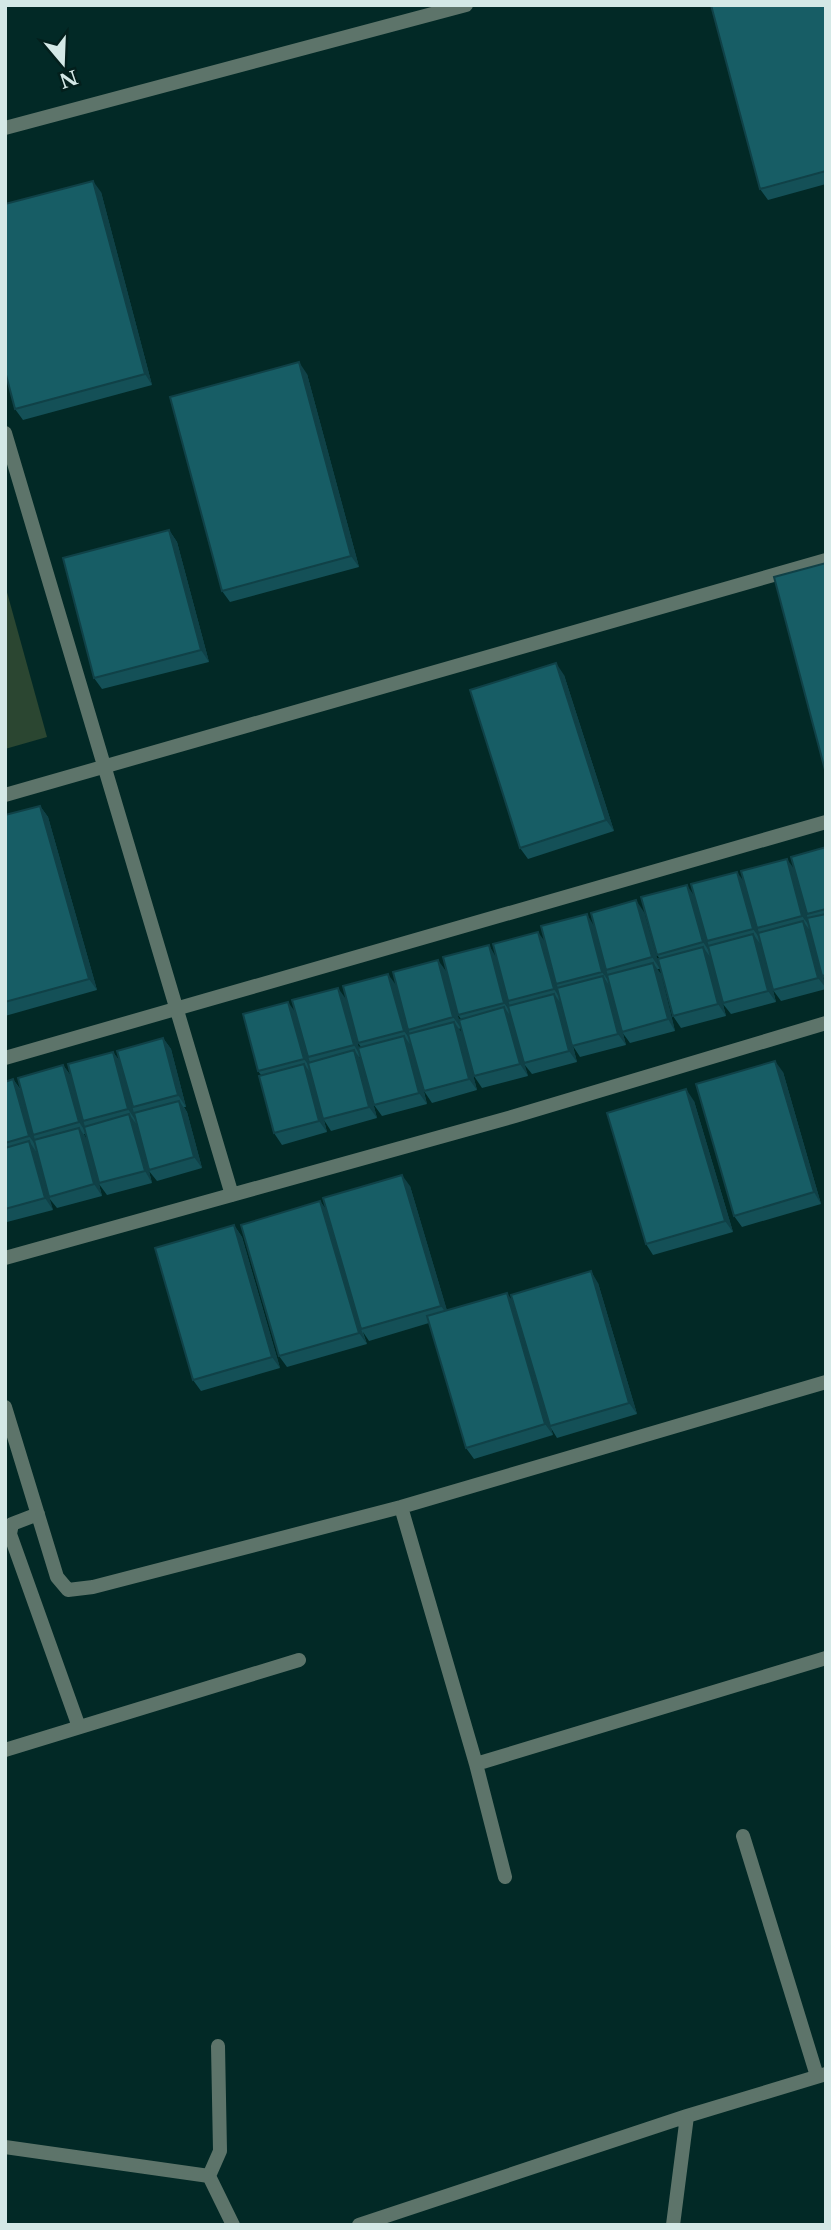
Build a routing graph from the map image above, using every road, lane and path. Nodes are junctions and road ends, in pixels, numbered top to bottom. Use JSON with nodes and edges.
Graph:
{"nodes":[{"id":1,"x":466,"y":5,"type":"edge"},
{"id":2,"x":5,"y":128,"type":"edge"},
{"id":3,"x":5,"y":433,"type":"edge"},
{"id":4,"x":826,"y":560,"type":"edge"},
{"id":5,"x":103,"y":767,"type":"junction"},
{"id":6,"x":5,"y":795,"type":"edge"},
{"id":7,"x":826,"y":822,"type":"edge"},
{"id":8,"x":176,"y":1010,"type":"junction"},
{"id":9,"x":826,"y":1023,"type":"edge"},
{"id":10,"x":5,"y":1058,"type":"edge"},
{"id":11,"x":232,"y":1195,"type":"junction"},
{"id":12,"x":5,"y":1258,"type":"edge"},
{"id":13,"x":826,"y":1382,"type":"edge"},
{"id":14,"x":5,"y":1407,"type":"edge"},
{"id":15,"x":401,"y":1507,"type":"junction"},
{"id":16,"x":37,"y":1514,"type":"junction"},
{"id":17,"x":826,"y":1658,"type":"edge"},
{"id":18,"x":299,"y":1660,"type":"dead end"},
{"id":19,"x":79,"y":1727,"type":"junction"},
{"id":20,"x":5,"y":1750,"type":"edge"},
{"id":21,"x":476,"y":1764,"type":"junction"},
{"id":22,"x":743,"y":1836,"type":"dead end"},
{"id":23,"x":505,"y":1877,"type":"dead end"},
{"id":24,"x":218,"y":2046,"type":"dead end"},
{"id":25,"x":821,"y":2075,"type":"edge"},
{"id":26,"x":687,"y":2116,"type":"junction"},
{"id":27,"x":5,"y":2147,"type":"edge"},
{"id":28,"x":209,"y":2176,"type":"junction"},
{"id":29,"x":233,"y":2225,"type":"edge"},
{"id":30,"x":359,"y":2225,"type":"edge"},
{"id":31,"x":673,"y":2225,"type":"edge"}],
"edges":[{"from":1,"to":2,"type":"street"},
{"from":3,"to":5,"type":"street"},
{"from":4,"to":5,"type":"street"},
{"from":5,"to":6,"type":"street"},
{"from":5,"to":8,"type":"street"},
{"from":7,"to":8,"type":"street"},
{"from":8,"to":10,"type":"street"},
{"from":8,"to":11,"type":"street"},
{"from":9,"to":11,"type":"street"},
{"from":11,"to":12,"type":"street"},
{"from":13,"to":15,"type":"street"},
{"from":14,"to":16,"type":"street"},
{"from":15,"to":16,"type":"street"},
{"from":15,"to":21,"type":"street"},
{"from":16,"to":19,"type":"street"},
{"from":17,"to":21,"type":"street"},
{"from":18,"to":19,"type":"street"},
{"from":19,"to":20,"type":"street"},
{"from":21,"to":23,"type":"street"},
{"from":22,"to":25,"type":"street"},
{"from":24,"to":28,"type":"street"},
{"from":25,"to":26,"type":"street"},
{"from":26,"to":30,"type":"street"},
{"from":26,"to":31,"type":"street"},
{"from":27,"to":28,"type":"street"},
{"from":28,"to":29,"type":"street"}]}
